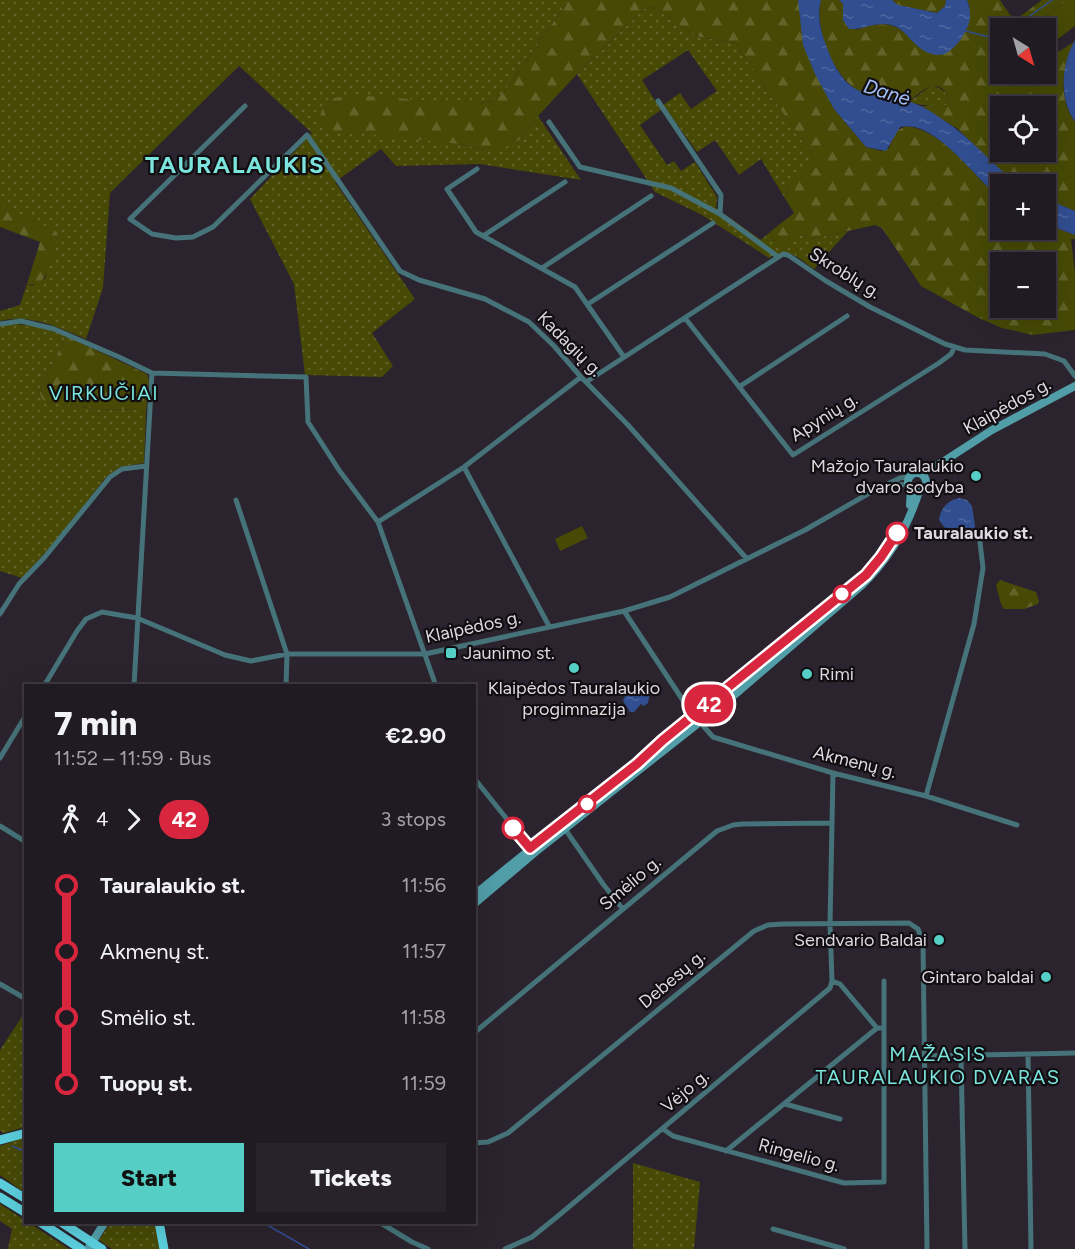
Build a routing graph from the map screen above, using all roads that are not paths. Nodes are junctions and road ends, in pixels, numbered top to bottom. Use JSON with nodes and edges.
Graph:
{"nodes":[{"id":1,"x":658,"y":101,"type":"dead end"},
{"id":2,"x":245,"y":106,"type":"dead end"},
{"id":3,"x":549,"y":122,"type":"dead end"},
{"id":4,"x":477,"y":169,"type":"dead end"},
{"id":5,"x":565,"y":182,"type":"dead end"},
{"id":6,"x":651,"y":196,"type":"dead end"},
{"id":7,"x":720,"y":214,"type":"junction"},
{"id":8,"x":713,"y":223,"type":"dead end"},
{"id":9,"x":483,"y":236,"type":"junction"},
{"id":10,"x":777,"y":256,"type":"junction"},
{"id":11,"x":542,"y":268,"type":"junction"},
{"id":12,"x":588,"y":304,"type":"junction"},
{"id":13,"x":847,"y":316,"type":"dead end"},
{"id":14,"x":685,"y":318,"type":"junction"},
{"id":15,"x":0,"y":324,"type":"edge"},
{"id":16,"x":954,"y":348,"type":"junction"},
{"id":17,"x":624,"y":357,"type":"junction"},
{"id":18,"x":152,"y":374,"type":"junction"},
{"id":19,"x":1075,"y":376,"type":"edge"},
{"id":20,"x":581,"y":377,"type":"junction"},
{"id":21,"x":586,"y":382,"type":"junction"},
{"id":22,"x":1075,"y":386,"type":"edge"},
{"id":23,"x":739,"y":387,"type":"junction"},
{"id":24,"x":938,"y":465,"type":"junction"},
{"id":25,"x":146,"y":466,"type":"junction"},
{"id":26,"x":464,"y":466,"type":"junction"},
{"id":27,"x":921,"y":473,"type":"junction"},
{"id":28,"x":926,"y":481,"type":"junction"},
{"id":29,"x":911,"y":485,"type":"junction"},
{"id":30,"x":236,"y":500,"type":"dead end"},
{"id":31,"x":378,"y":522,"type":"junction"},
{"id":32,"x":980,"y":542,"type":"dead end"},
{"id":33,"x":747,"y":559,"type":"junction"},
{"id":34,"x":2,"y":606,"type":"edge"},
{"id":35,"x":624,"y":611,"type":"junction"},
{"id":36,"x":0,"y":614,"type":"edge"},
{"id":37,"x":137,"y":618,"type":"junction"},
{"id":38,"x":549,"y":626,"type":"junction"},
{"id":39,"x":287,"y":654,"type":"junction"},
{"id":40,"x":425,"y":654,"type":"junction"},
{"id":41,"x":45,"y":684,"type":"edge"},
{"id":42,"x":134,"y":684,"type":"edge"},
{"id":43,"x":286,"y":684,"type":"edge"},
{"id":44,"x":435,"y":684,"type":"edge"},
{"id":45,"x":24,"y":718,"type":"edge"},
{"id":46,"x":697,"y":719,"type":"junction"},
{"id":47,"x":0,"y":758,"type":"edge"},
{"id":48,"x":833,"y":772,"type":"junction"},
{"id":49,"x":476,"y":780,"type":"edge"},
{"id":50,"x":926,"y":796,"type":"junction"},
{"id":51,"x":831,"y":823,"type":"junction"},
{"id":52,"x":1017,"y":825,"type":"dead end"},
{"id":53,"x":0,"y":826,"type":"edge"},
{"id":54,"x":565,"y":829,"type":"junction"},
{"id":55,"x":24,"y":841,"type":"edge"},
{"id":56,"x":530,"y":848,"type":"junction"},
{"id":57,"x":476,"y":893,"type":"edge"},
{"id":58,"x":476,"y":902,"type":"edge"},
{"id":59,"x":622,"y":908,"type":"junction"},
{"id":60,"x":831,"y":924,"type":"junction"},
{"id":61,"x":832,"y":981,"type":"junction"},
{"id":62,"x":884,"y":981,"type":"dead end"},
{"id":63,"x":0,"y":984,"type":"edge"},
{"id":64,"x":24,"y":998,"type":"edge"},
{"id":65,"x":877,"y":1028,"type":"junction"},
{"id":66,"x":885,"y":1028,"type":"junction"},
{"id":67,"x":476,"y":1031,"type":"edge"},
{"id":68,"x":1075,"y":1053,"type":"edge"},
{"id":69,"x":1028,"y":1054,"type":"junction"},
{"id":70,"x":924,"y":1056,"type":"junction"},
{"id":71,"x":960,"y":1056,"type":"junction"},
{"id":72,"x":785,"y":1104,"type":"junction"},
{"id":73,"x":840,"y":1119,"type":"dead end"},
{"id":74,"x":663,"y":1129,"type":"junction"},
{"id":75,"x":24,"y":1134,"type":"edge"},
{"id":76,"x":0,"y":1141,"type":"edge"},
{"id":77,"x":476,"y":1143,"type":"edge"},
{"id":78,"x":726,"y":1151,"type":"junction"},
{"id":79,"x":2,"y":1183,"type":"edge"},
{"id":80,"x":0,"y":1197,"type":"edge"},
{"id":81,"x":24,"y":1198,"type":"edge"},
{"id":82,"x":24,"y":1212,"type":"edge"},
{"id":83,"x":43,"y":1224,"type":"edge"},
{"id":84,"x":64,"y":1224,"type":"edge"},
{"id":85,"x":104,"y":1224,"type":"edge"},
{"id":86,"x":159,"y":1224,"type":"edge"},
{"id":87,"x":382,"y":1224,"type":"edge"},
{"id":88,"x":773,"y":1229,"type":"dead end"},
{"id":89,"x":81,"y":1249,"type":"edge"},
{"id":90,"x":88,"y":1249,"type":"edge"},
{"id":91,"x":102,"y":1249,"type":"edge"},
{"id":92,"x":164,"y":1249,"type":"edge"},
{"id":93,"x":428,"y":1249,"type":"edge"},
{"id":94,"x":505,"y":1249,"type":"edge"},
{"id":95,"x":844,"y":1249,"type":"edge"},
{"id":96,"x":927,"y":1249,"type":"edge"},
{"id":97,"x":965,"y":1249,"type":"edge"},
{"id":98,"x":1031,"y":1249,"type":"edge"}],
"edges":[{"from":1,"to":7,"type":"street"},
{"from":2,"to":20,"type":"street","name":"Kadagių g."},
{"from":3,"to":7,"type":"street","name":"Skroblų g."},
{"from":4,"to":9,"type":"street"},
{"from":5,"to":9,"type":"street"},
{"from":6,"to":11,"type":"street"},
{"from":7,"to":10,"type":"street","name":"Skroblų g."},
{"from":8,"to":12,"type":"street"},
{"from":9,"to":11,"type":"street"},
{"from":10,"to":14,"type":"street"},
{"from":10,"to":16,"type":"street","name":"Skroblų g."},
{"from":11,"to":12,"type":"street"},
{"from":12,"to":17,"type":"street"},
{"from":13,"to":23,"type":"street"},
{"from":14,"to":17,"type":"street"},
{"from":14,"to":23,"type":"street","name":"Apynių g."},
{"from":15,"to":18,"type":"street"},
{"from":16,"to":19,"type":"street","name":"Skroblų g."},
{"from":16,"to":23,"type":"street","name":"Apynių g."},
{"from":17,"to":21,"type":"street"},
{"from":18,"to":25,"type":"street"},
{"from":18,"to":31,"type":"street"},
{"from":20,"to":21,"type":"street","name":"Kadagių g."},
{"from":20,"to":26,"type":"street"},
{"from":21,"to":33,"type":"street","name":"Kadagių g."},
{"from":22,"to":24,"type":"main road","name":"Klaipėdos g."},
{"from":24,"to":27,"type":"main road"},
{"from":24,"to":28,"type":"main road"},
{"from":25,"to":34,"type":"street"},
{"from":25,"to":37,"type":"street"},
{"from":26,"to":31,"type":"street"},
{"from":26,"to":38,"type":"street"},
{"from":27,"to":28,"type":"main road"},
{"from":27,"to":29,"type":"main road"},
{"from":28,"to":29,"type":"main road"},
{"from":29,"to":33,"type":"street","name":"Klaipėdos g."},
{"from":29,"to":46,"type":"main road"},
{"from":30,"to":39,"type":"street"},
{"from":31,"to":40,"type":"street"},
{"from":32,"to":50,"type":"street"},
{"from":33,"to":35,"type":"street","name":"Klaipėdos g."},
{"from":34,"to":36,"type":"street"},
{"from":35,"to":38,"type":"street","name":"Klaipėdos g."},
{"from":35,"to":46,"type":"street","name":"Akmenų g."},
{"from":37,"to":39,"type":"street","name":"Klaipėdos g."},
{"from":37,"to":41,"type":"street","name":"Klaipėdos g."},
{"from":37,"to":42,"type":"street"},
{"from":38,"to":40,"type":"street","name":"Klaipėdos g."},
{"from":39,"to":40,"type":"street","name":"Klaipėdos g."},
{"from":39,"to":43,"type":"street"},
{"from":40,"to":44,"type":"street"},
{"from":45,"to":47,"type":"street"},
{"from":46,"to":48,"type":"street","name":"Akmenų g."},
{"from":46,"to":54,"type":"main road"},
{"from":46,"to":56,"type":"main road"},
{"from":48,"to":50,"type":"street","name":"Akmenų g."},
{"from":48,"to":51,"type":"street"},
{"from":49,"to":56,"type":"street"},
{"from":50,"to":52,"type":"street","name":"Akmenų g."},
{"from":51,"to":59,"type":"street","name":"Smėlio g."},
{"from":51,"to":60,"type":"street"},
{"from":53,"to":55,"type":"street"},
{"from":54,"to":58,"type":"main road"},
{"from":54,"to":59,"type":"street"},
{"from":56,"to":57,"type":"main road"},
{"from":59,"to":67,"type":"street","name":"Smėlio g."},
{"from":60,"to":61,"type":"street"},
{"from":60,"to":70,"type":"street","name":"Debesų g."},
{"from":60,"to":77,"type":"street","name":"Debesų g."},
{"from":61,"to":65,"type":"street"},
{"from":61,"to":74,"type":"street","name":"Vėjo g."},
{"from":62,"to":66,"type":"street"},
{"from":63,"to":64,"type":"street"},
{"from":65,"to":66,"type":"street"},
{"from":65,"to":72,"type":"street"},
{"from":66,"to":78,"type":"street","name":"Ringelio g."},
{"from":68,"to":69,"type":"street"},
{"from":69,"to":71,"type":"street"},
{"from":69,"to":98,"type":"street"},
{"from":70,"to":71,"type":"street"},
{"from":70,"to":96,"type":"street"},
{"from":71,"to":97,"type":"street"},
{"from":72,"to":73,"type":"street"},
{"from":72,"to":78,"type":"street"},
{"from":74,"to":78,"type":"street","name":"Ringelio g."},
{"from":74,"to":94,"type":"street","name":"Vėjo g."},
{"from":75,"to":76,"type":"highway"},
{"from":79,"to":81,"type":"highway"},
{"from":80,"to":82,"type":"highway"},
{"from":83,"to":89,"type":"highway"},
{"from":84,"to":91,"type":"highway"},
{"from":85,"to":90,"type":"main road"},
{"from":86,"to":92,"type":"highway"},
{"from":87,"to":93,"type":"street"},
{"from":88,"to":95,"type":"street"}]}
